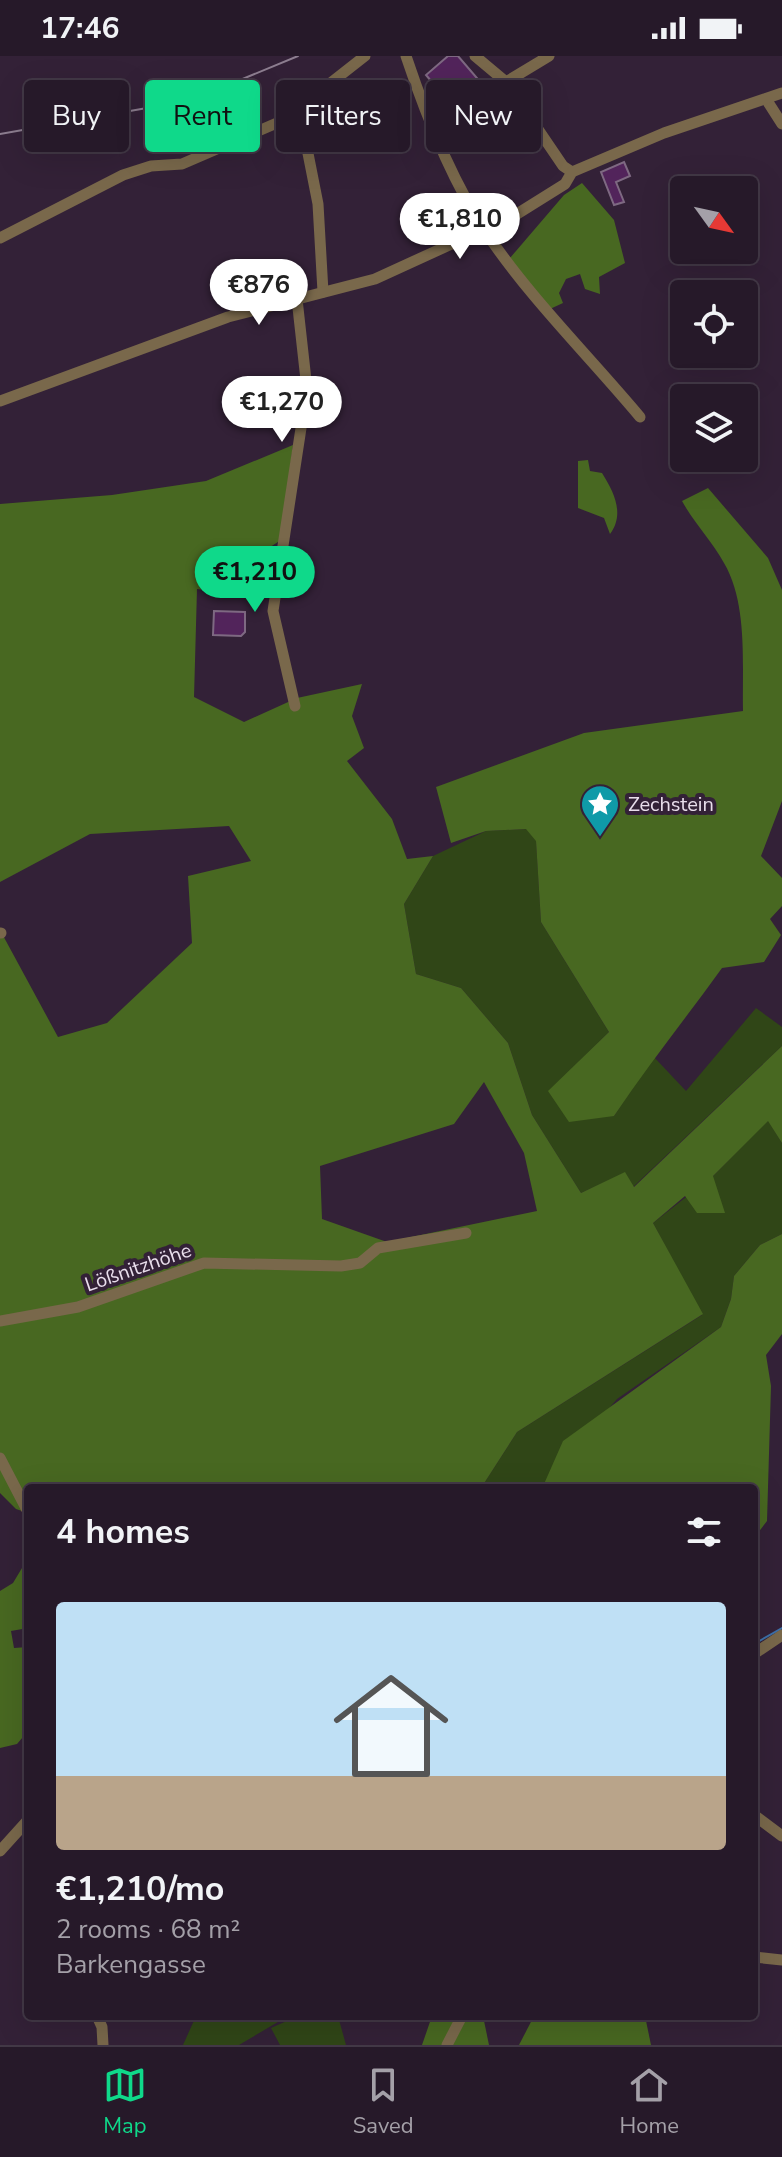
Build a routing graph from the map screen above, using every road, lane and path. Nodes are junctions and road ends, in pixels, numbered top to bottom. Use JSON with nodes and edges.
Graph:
{"nodes":[{"id":1,"x":365,"y":56,"type":"edge"},
{"id":2,"x":406,"y":56,"type":"edge"},
{"id":3,"x":475,"y":56,"type":"edge"},
{"id":4,"x":549,"y":56,"type":"edge"},
{"id":5,"x":334,"y":80,"type":"edge"},
{"id":6,"x":504,"y":80,"type":"edge"},
{"id":7,"x":509,"y":80,"type":"edge"},
{"id":8,"x":782,"y":93,"type":"edge"},
{"id":9,"x":766,"y":99,"type":"junction"},
{"id":10,"x":276,"y":123,"type":"edge"},
{"id":11,"x":782,"y":124,"type":"edge"},
{"id":12,"x":541,"y":134,"type":"edge"},
{"id":13,"x":308,"y":152,"type":"edge"},
{"id":14,"x":572,"y":172,"type":"junction"},
{"id":15,"x":486,"y":231,"type":"junction"},
{"id":16,"x":0,"y":238,"type":"edge"},
{"id":17,"x":323,"y":292,"type":"junction"},
{"id":18,"x":297,"y":299,"type":"junction"},
{"id":19,"x":0,"y":401,"type":"edge"},
{"id":20,"x":640,"y":417,"type":"dead end"},
{"id":21,"x":295,"y":706,"type":"dead end"},
{"id":22,"x":466,"y":1233,"type":"dead end"},
{"id":23,"x":0,"y":1321,"type":"edge"},
{"id":24,"x":0,"y":1458,"type":"edge"},
{"id":25,"x":24,"y":1504,"type":"edge"},
{"id":26,"x":782,"y":1635,"type":"edge"},
{"id":27,"x":758,"y":1651,"type":"edge"},
{"id":28,"x":758,"y":1818,"type":"edge"},
{"id":29,"x":24,"y":1824,"type":"edge"},
{"id":30,"x":782,"y":1836,"type":"edge"},
{"id":31,"x":0,"y":1851,"type":"edge"},
{"id":32,"x":758,"y":1957,"type":"edge"},
{"id":33,"x":782,"y":1960,"type":"edge"},
{"id":34,"x":99,"y":2020,"type":"edge"},
{"id":35,"x":460,"y":2020,"type":"edge"},
{"id":36,"x":103,"y":2045,"type":"edge"},
{"id":37,"x":447,"y":2045,"type":"edge"}],
"edges":[{"from":1,"to":5,"type":"street"},
{"from":2,"to":15,"type":"street"},
{"from":3,"to":6,"type":"street"},
{"from":4,"to":7,"type":"street"},
{"from":8,"to":9,"type":"street"},
{"from":9,"to":11,"type":"street"},
{"from":9,"to":14,"type":"street"},
{"from":10,"to":16,"type":"street"},
{"from":12,"to":14,"type":"street"},
{"from":13,"to":17,"type":"street"},
{"from":14,"to":15,"type":"street"},
{"from":15,"to":17,"type":"street"},
{"from":15,"to":20,"type":"street"},
{"from":17,"to":18,"type":"street"},
{"from":18,"to":19,"type":"street"},
{"from":18,"to":21,"type":"street"},
{"from":22,"to":23,"type":"street","name":"Lößnitzhöhe"},
{"from":24,"to":25,"type":"street"},
{"from":26,"to":27,"type":"street"},
{"from":28,"to":30,"type":"street"},
{"from":29,"to":31,"type":"street"},
{"from":32,"to":33,"type":"street"},
{"from":34,"to":36,"type":"street"},
{"from":35,"to":37,"type":"street"}]}
